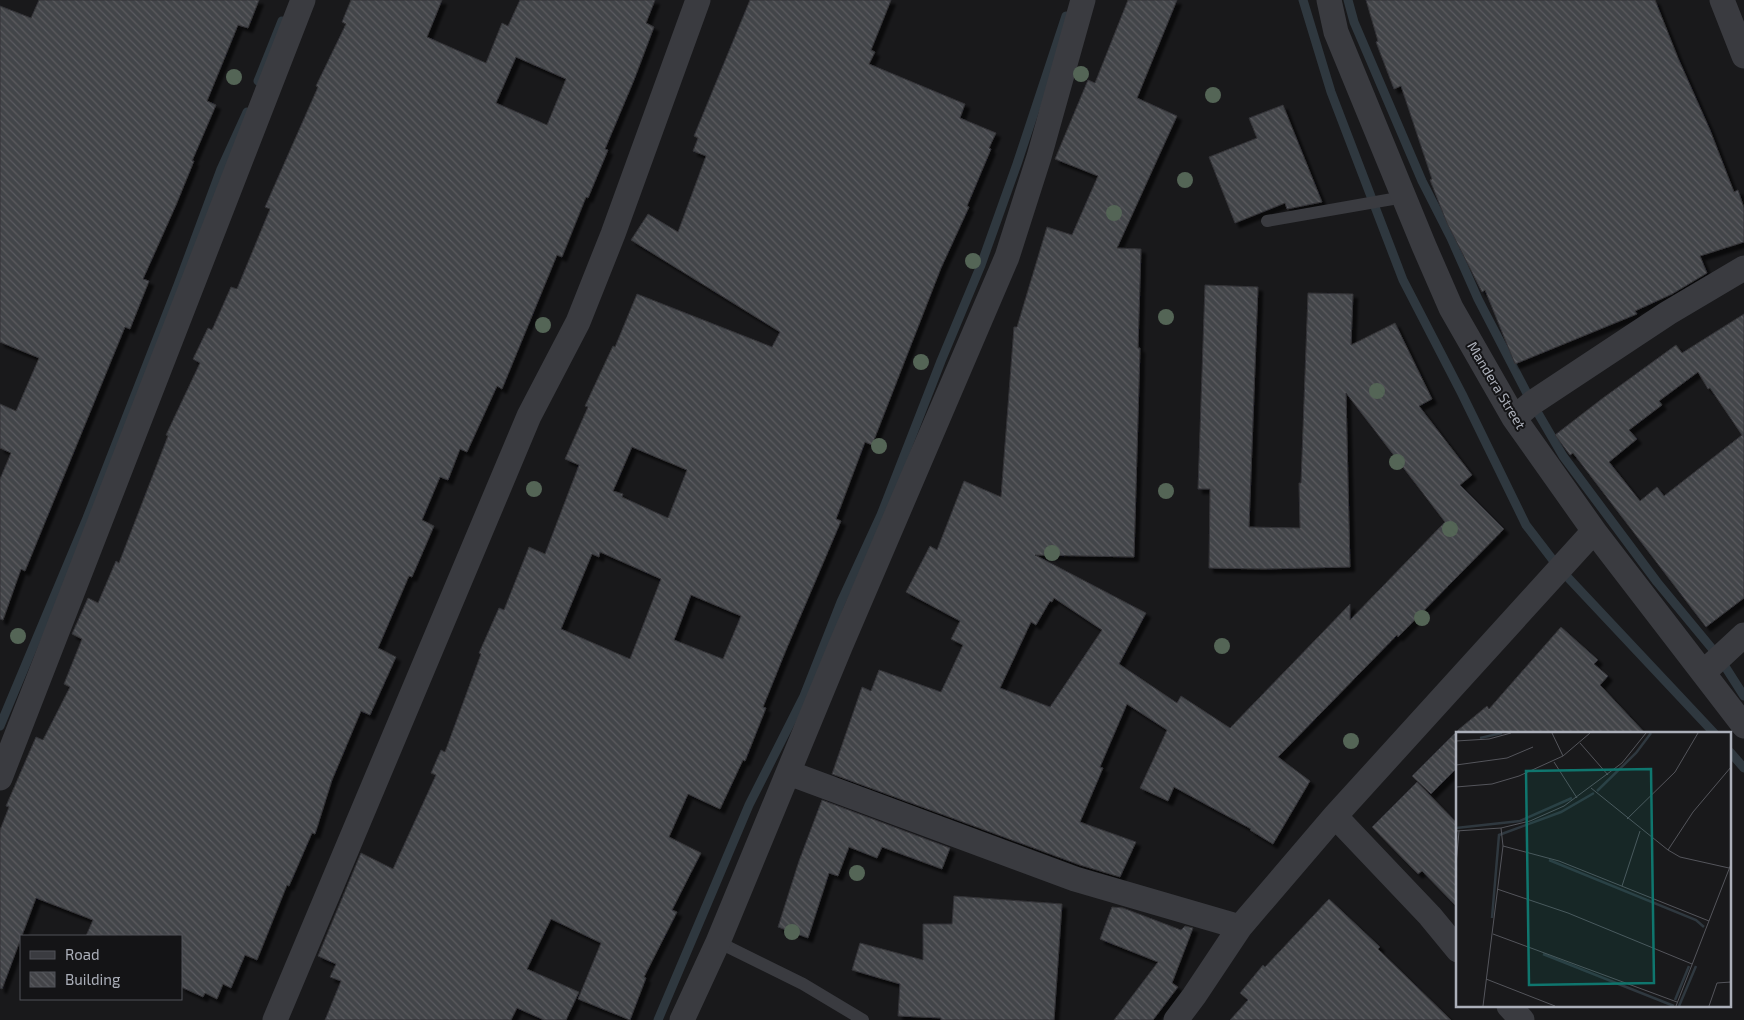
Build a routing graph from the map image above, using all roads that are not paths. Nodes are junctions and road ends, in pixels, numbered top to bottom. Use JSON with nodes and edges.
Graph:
{"nodes":[{"id":1,"x":302,"y":0,"type":"edge"},
{"id":2,"x":698,"y":0,"type":"edge"},
{"id":3,"x":1083,"y":0,"type":"edge"},
{"id":4,"x":1329,"y":0,"type":"edge"},
{"id":5,"x":1722,"y":0,"type":"edge"},
{"id":6,"x":1744,"y":56,"type":"edge"},
{"id":7,"x":1404,"y":197,"type":"junction"},
{"id":8,"x":1267,"y":221,"type":"dead end"},
{"id":9,"x":1744,"y":268,"type":"edge"},
{"id":10,"x":1514,"y":418,"type":"junction"},
{"id":11,"x":1594,"y":531,"type":"junction"},
{"id":12,"x":1744,"y":635,"type":"edge"},
{"id":13,"x":1704,"y":672,"type":"junction"},
{"id":14,"x":1744,"y":726,"type":"edge"},
{"id":15,"x":788,"y":772,"type":"junction"},
{"id":16,"x":0,"y":778,"type":"edge"},
{"id":17,"x":1335,"y":816,"type":"junction"},
{"id":18,"x":1240,"y":927,"type":"junction"},
{"id":19,"x":718,"y":942,"type":"junction"},
{"id":20,"x":1456,"y":948,"type":"edge"},
{"id":21,"x":1511,"y":1008,"type":"edge"},
{"id":22,"x":275,"y":1020,"type":"edge"},
{"id":23,"x":682,"y":1020,"type":"edge"},
{"id":24,"x":863,"y":1020,"type":"edge"},
{"id":25,"x":1176,"y":1020,"type":"edge"},
{"id":26,"x":1522,"y":1020,"type":"edge"}],
"edges":[{"from":1,"to":16,"type":"street"},
{"from":2,"to":22,"type":"street"},
{"from":3,"to":15,"type":"street"},
{"from":4,"to":7,"type":"street","name":"Mandera Street"},
{"from":5,"to":6,"type":"street"},
{"from":7,"to":8,"type":"lane"},
{"from":7,"to":10,"type":"street","name":"Mandera Street"},
{"from":9,"to":10,"type":"street"},
{"from":10,"to":11,"type":"street","name":"Mandera Street"},
{"from":11,"to":13,"type":"street","name":"Mandera Street"},
{"from":11,"to":17,"type":"street"},
{"from":12,"to":13,"type":"street"},
{"from":13,"to":14,"type":"street","name":"Mandera Street"},
{"from":15,"to":18,"type":"street"},
{"from":15,"to":19,"type":"street"},
{"from":17,"to":18,"type":"street"},
{"from":17,"to":20,"type":"street"},
{"from":18,"to":25,"type":"street"},
{"from":19,"to":23,"type":"street"},
{"from":19,"to":24,"type":"lane"},
{"from":21,"to":26,"type":"street"}]}
